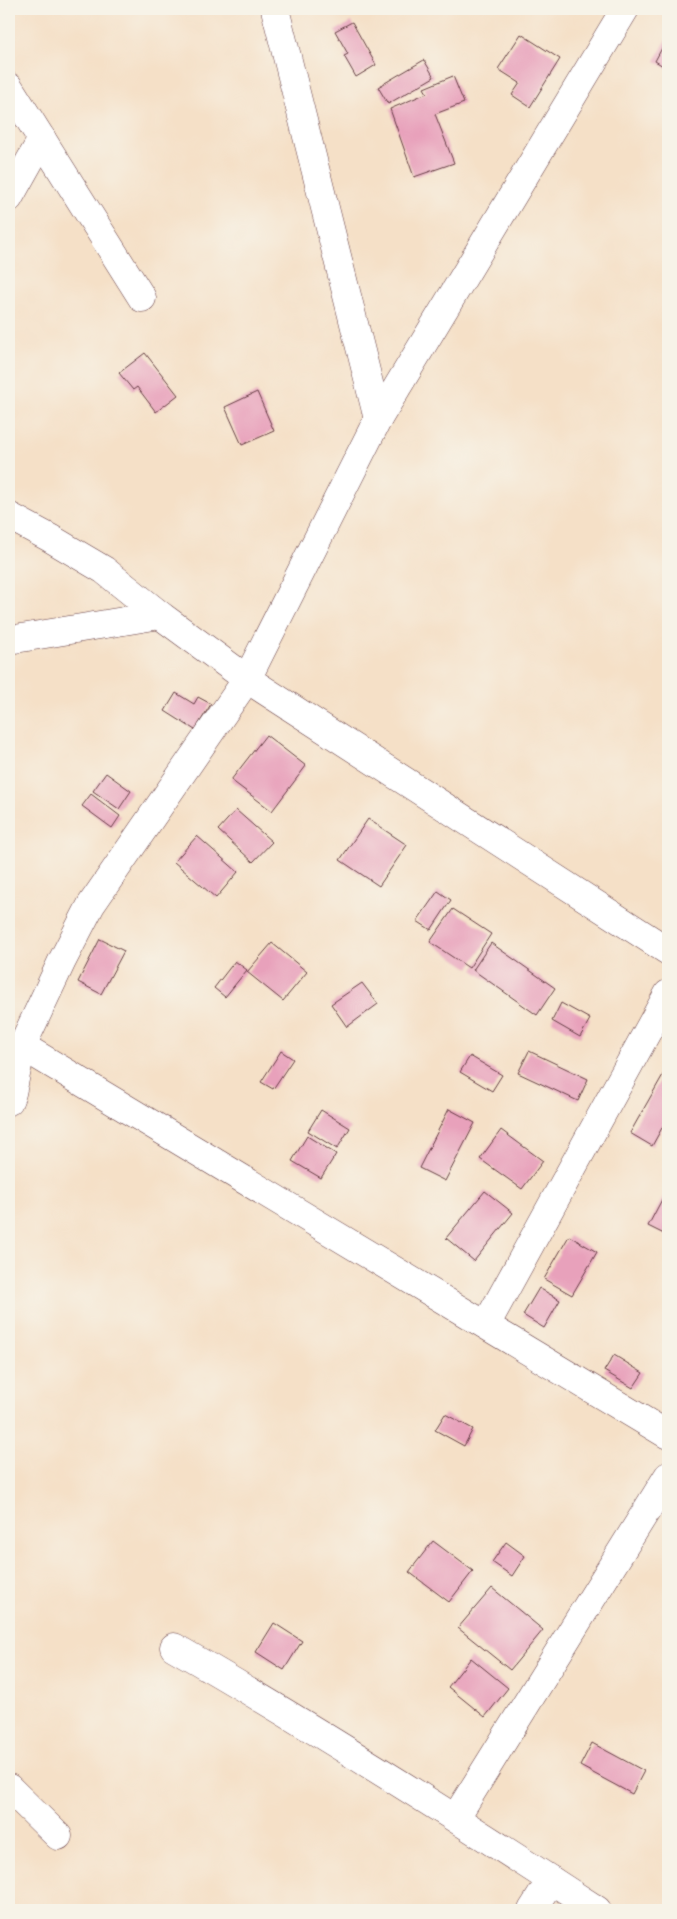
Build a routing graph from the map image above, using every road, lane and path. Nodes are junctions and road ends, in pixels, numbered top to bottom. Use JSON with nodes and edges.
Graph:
{"nodes":[{"id":1,"x":275,"y":9,"type":"edge"},
{"id":2,"x":625,"y":9,"type":"edge"},
{"id":3,"x":9,"y":87,"type":"edge"},
{"id":4,"x":42,"y":139,"type":"junction"},
{"id":5,"x":9,"y":198,"type":"edge"},
{"id":6,"x":142,"y":298,"type":"dead end"},
{"id":7,"x":378,"y":419,"type":"junction"},
{"id":8,"x":9,"y":516,"type":"edge"},
{"id":9,"x":160,"y":615,"type":"junction"},
{"id":10,"x":9,"y":640,"type":"edge"},
{"id":11,"x":248,"y":679,"type":"junction"},
{"id":12,"x":668,"y":951,"type":"edge"},
{"id":13,"x":668,"y":994,"type":"edge"},
{"id":14,"x":22,"y":1046,"type":"junction"},
{"id":15,"x":9,"y":1100,"type":"edge"},
{"id":16,"x":486,"y":1325,"type":"junction"},
{"id":17,"x":668,"y":1435,"type":"edge"},
{"id":18,"x":668,"y":1476,"type":"edge"},
{"id":19,"x":174,"y":1647,"type":"dead end"},
{"id":20,"x":9,"y":1788,"type":"edge"},
{"id":21,"x":456,"y":1817,"type":"junction"},
{"id":22,"x":58,"y":1836,"type":"dead end"},
{"id":23,"x":551,"y":1880,"type":"junction"},
{"id":24,"x":532,"y":1910,"type":"edge"},
{"id":25,"x":597,"y":1910,"type":"edge"}],
"edges":[{"from":1,"to":7,"type":"street"},
{"from":2,"to":7,"type":"street"},
{"from":3,"to":4,"type":"street"},
{"from":4,"to":5,"type":"street"},
{"from":4,"to":6,"type":"street"},
{"from":7,"to":11,"type":"street"},
{"from":8,"to":9,"type":"street"},
{"from":9,"to":10,"type":"street"},
{"from":9,"to":11,"type":"street"},
{"from":11,"to":12,"type":"street"},
{"from":11,"to":14,"type":"street"},
{"from":13,"to":16,"type":"street"},
{"from":14,"to":15,"type":"street"},
{"from":14,"to":16,"type":"street"},
{"from":16,"to":17,"type":"street"},
{"from":18,"to":21,"type":"street"},
{"from":19,"to":21,"type":"street"},
{"from":20,"to":22,"type":"street"},
{"from":21,"to":23,"type":"street"},
{"from":23,"to":24,"type":"street"},
{"from":23,"to":25,"type":"street"}]}
